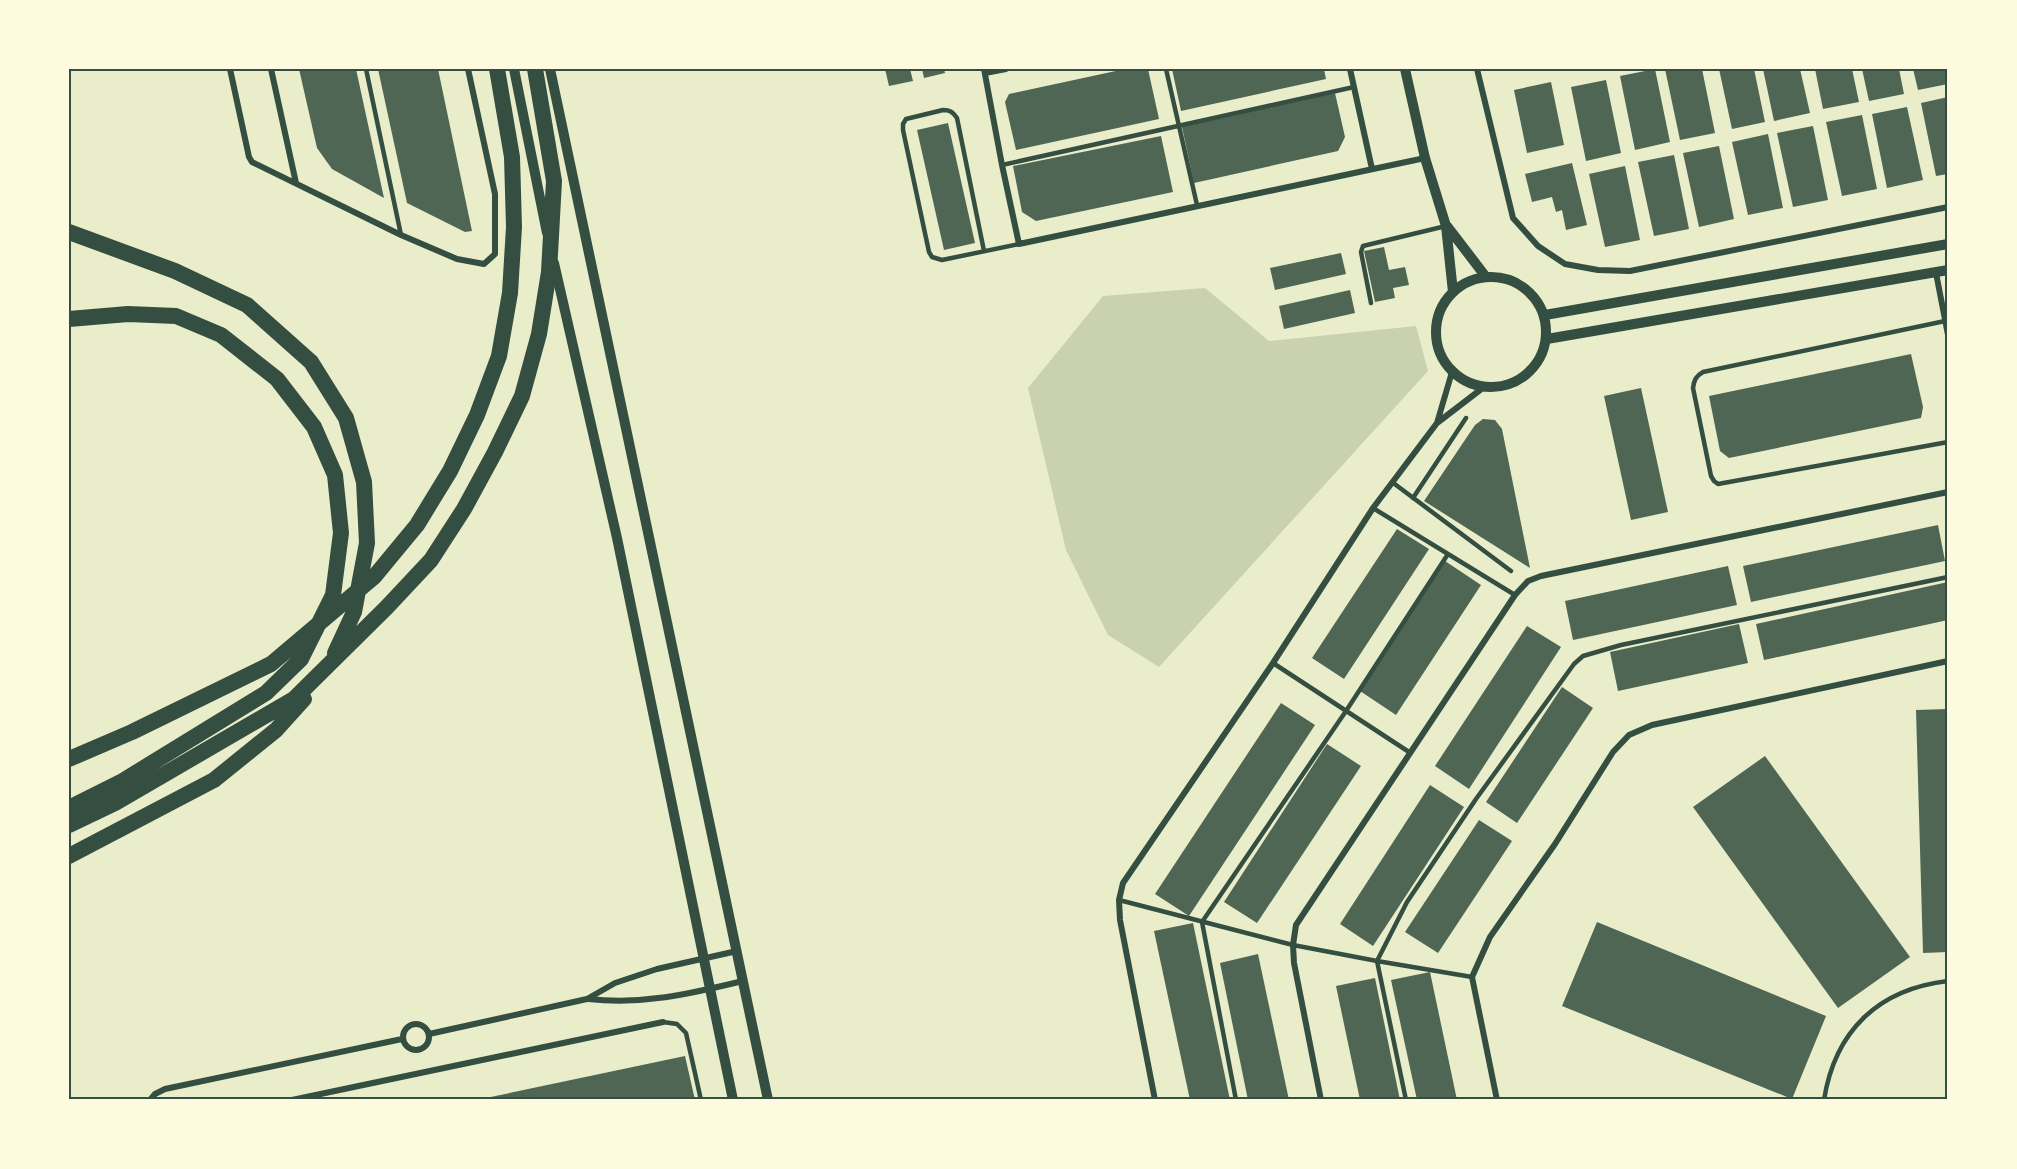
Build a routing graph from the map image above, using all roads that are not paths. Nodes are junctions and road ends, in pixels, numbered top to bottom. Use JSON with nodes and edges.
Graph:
{"nodes":[{"id":1,"x":230,"y":69,"type":"edge"},
{"id":2,"x":271,"y":69,"type":"edge"},
{"id":3,"x":366,"y":69,"type":"edge"},
{"id":4,"x":468,"y":69,"type":"edge"},
{"id":5,"x":497,"y":69,"type":"edge"},
{"id":6,"x":514,"y":69,"type":"edge"},
{"id":7,"x":535,"y":69,"type":"edge"},
{"id":8,"x":549,"y":69,"type":"edge"},
{"id":9,"x":1006,"y":69,"type":"edge"},
{"id":10,"x":1166,"y":69,"type":"edge"},
{"id":11,"x":1350,"y":69,"type":"edge"},
{"id":12,"x":1405,"y":69,"type":"edge"},
{"id":13,"x":1476,"y":69,"type":"edge"},
{"id":14,"x":985,"y":71,"type":"edge"},
{"id":15,"x":1354,"y":87,"type":"junction"},
{"id":16,"x":1179,"y":126,"type":"junction"},
{"id":17,"x":1425,"y":158,"type":"junction"},
{"id":18,"x":1002,"y":165,"type":"junction"},
{"id":19,"x":1372,"y":169,"type":"junction"},
{"id":20,"x":296,"y":183,"type":"junction"},
{"id":21,"x":1197,"y":206,"type":"junction"},
{"id":22,"x":1948,"y":207,"type":"edge"},
{"id":23,"x":1446,"y":226,"type":"junction"},
{"id":24,"x":69,"y":232,"type":"edge"},
{"id":25,"x":401,"y":236,"type":"junction"},
{"id":26,"x":1019,"y":244,"type":"junction"},
{"id":27,"x":1948,"y":244,"type":"edge"},
{"id":28,"x":984,"y":251,"type":"junction"},
{"id":29,"x":1948,"y":270,"type":"edge"},
{"id":30,"x":1936,"y":273,"type":"junction"},
{"id":31,"x":1486,"y":277,"type":"junction"},
{"id":32,"x":1453,"y":292,"type":"junction"},
{"id":33,"x":1371,"y":303,"type":"dead end"},
{"id":34,"x":1545,"y":315,"type":"junction"},
{"id":35,"x":69,"y":319,"type":"edge"},
{"id":36,"x":1945,"y":321,"type":"junction"},
{"id":37,"x":1948,"y":335,"type":"edge"},
{"id":38,"x":1547,"y":339,"type":"junction"},
{"id":39,"x":1452,"y":372,"type":"junction"},
{"id":40,"x":1484,"y":387,"type":"junction"},
{"id":41,"x":1466,"y":418,"type":"dead end"},
{"id":42,"x":1437,"y":423,"type":"junction"},
{"id":43,"x":1948,"y":442,"type":"edge"},
{"id":44,"x":1392,"y":482,"type":"junction"},
{"id":45,"x":1948,"y":492,"type":"edge"},
{"id":46,"x":1413,"y":498,"type":"junction"},
{"id":47,"x":1373,"y":508,"type":"junction"},
{"id":48,"x":1448,"y":554,"type":"junction"},
{"id":49,"x":1511,"y":571,"type":"dead end"},
{"id":50,"x":1948,"y":577,"type":"edge"},
{"id":51,"x":1515,"y":595,"type":"junction"},
{"id":52,"x":1948,"y":662,"type":"edge"},
{"id":53,"x":1273,"y":663,"type":"junction"},
{"id":54,"x":1346,"y":711,"type":"junction"},
{"id":55,"x":1409,"y":752,"type":"junction"},
{"id":56,"x":69,"y":759,"type":"edge"},
{"id":57,"x":69,"y":808,"type":"edge"},
{"id":58,"x":69,"y":825,"type":"edge"},
{"id":59,"x":69,"y":856,"type":"edge"},
{"id":60,"x":1119,"y":900,"type":"junction"},
{"id":61,"x":1202,"y":922,"type":"junction"},
{"id":62,"x":1293,"y":945,"type":"junction"},
{"id":63,"x":737,"y":951,"type":"junction"},
{"id":64,"x":704,"y":957,"type":"junction"},
{"id":65,"x":1377,"y":962,"type":"junction"},
{"id":66,"x":1472,"y":977,"type":"junction"},
{"id":67,"x":744,"y":980,"type":"junction"},
{"id":68,"x":1948,"y":981,"type":"edge"},
{"id":69,"x":711,"y":988,"type":"junction"},
{"id":70,"x":587,"y":999,"type":"junction"},
{"id":71,"x":663,"y":1022,"type":"joint"},
{"id":72,"x":429,"y":1034,"type":"junction"},
{"id":73,"x":402,"y":1039,"type":"junction"},
{"id":74,"x":150,"y":1100,"type":"edge"},
{"id":75,"x":292,"y":1100,"type":"edge"},
{"id":76,"x":701,"y":1100,"type":"edge"},
{"id":77,"x":733,"y":1100,"type":"edge"},
{"id":78,"x":768,"y":1100,"type":"edge"},
{"id":79,"x":1155,"y":1100,"type":"edge"},
{"id":80,"x":1236,"y":1100,"type":"edge"},
{"id":81,"x":1322,"y":1100,"type":"edge"},
{"id":82,"x":1406,"y":1100,"type":"edge"},
{"id":83,"x":1497,"y":1100,"type":"edge"},
{"id":84,"x":1824,"y":1100,"type":"edge"}],
"edges":[{"from":1,"to":20,"type":"street"},
{"from":2,"to":20,"type":"street"},
{"from":3,"to":25,"type":"lane"},
{"from":4,"to":25,"type":"street"},
{"from":5,"to":56,"type":"highway"},
{"from":6,"to":64,"type":"street"},
{"from":7,"to":58,"type":"highway"},
{"from":8,"to":63,"type":"street"},
{"from":9,"to":14,"type":"street"},
{"from":10,"to":16,"type":"lane"},
{"from":11,"to":15,"type":"street"},
{"from":12,"to":17,"type":"street"},
{"from":13,"to":22,"type":"street"},
{"from":14,"to":18,"type":"street"},
{"from":15,"to":16,"type":"lane"},
{"from":15,"to":19,"type":"street"},
{"from":16,"to":18,"type":"lane"},
{"from":16,"to":21,"type":"lane"},
{"from":17,"to":19,"type":"street"},
{"from":17,"to":23,"type":"street"},
{"from":18,"to":26,"type":"street"},
{"from":19,"to":21,"type":"street"},
{"from":20,"to":25,"type":"street"},
{"from":21,"to":26,"type":"street"},
{"from":23,"to":31,"type":"street"},
{"from":23,"to":32,"type":"street"},
{"from":23,"to":33,"type":"lane"},
{"from":24,"to":59,"type":"highway"},
{"from":26,"to":28,"type":"lane"},
{"from":27,"to":34,"type":"street"},
{"from":28,"to":28,"type":"lane"},
{"from":29,"to":30,"type":"street"},
{"from":30,"to":36,"type":"street"},
{"from":30,"to":38,"type":"street"},
{"from":31,"to":32,"type":"street"},
{"from":31,"to":34,"type":"street"},
{"from":32,"to":39,"type":"street"},
{"from":34,"to":38,"type":"street"},
{"from":35,"to":57,"type":"highway"},
{"from":36,"to":37,"type":"street"},
{"from":36,"to":43,"type":"lane"},
{"from":38,"to":40,"type":"street"},
{"from":39,"to":40,"type":"street"},
{"from":39,"to":42,"type":"street"},
{"from":40,"to":42,"type":"street"},
{"from":41,"to":46,"type":"lane"},
{"from":42,"to":44,"type":"street"},
{"from":44,"to":46,"type":"lane"},
{"from":44,"to":47,"type":"street"},
{"from":45,"to":51,"type":"street"},
{"from":46,"to":49,"type":"lane"},
{"from":47,"to":48,"type":"lane"},
{"from":47,"to":53,"type":"street"},
{"from":48,"to":51,"type":"lane"},
{"from":48,"to":54,"type":"lane"},
{"from":50,"to":65,"type":"lane"},
{"from":51,"to":55,"type":"street"},
{"from":52,"to":66,"type":"street"},
{"from":53,"to":54,"type":"lane"},
{"from":53,"to":60,"type":"street"},
{"from":54,"to":55,"type":"lane"},
{"from":54,"to":61,"type":"lane"},
{"from":55,"to":62,"type":"street"},
{"from":60,"to":61,"type":"lane"},
{"from":60,"to":79,"type":"street"},
{"from":61,"to":62,"type":"lane"},
{"from":61,"to":80,"type":"lane"},
{"from":62,"to":65,"type":"lane"},
{"from":62,"to":81,"type":"street"},
{"from":63,"to":64,"type":"street"},
{"from":63,"to":67,"type":"street"},
{"from":64,"to":69,"type":"street"},
{"from":64,"to":70,"type":"street"},
{"from":65,"to":66,"type":"lane"},
{"from":65,"to":82,"type":"lane"},
{"from":66,"to":83,"type":"street"},
{"from":67,"to":69,"type":"street"},
{"from":67,"to":78,"type":"street"},
{"from":68,"to":84,"type":"lane"},
{"from":69,"to":70,"type":"street"},
{"from":69,"to":77,"type":"street"},
{"from":70,"to":72,"type":"street"},
{"from":71,"to":75,"type":"street"},
{"from":71,"to":76,"type":"lane"},
{"from":72,"to":73,"type":"street"},
{"from":72,"to":73,"type":"street"},
{"from":73,"to":74,"type":"street"}]}
